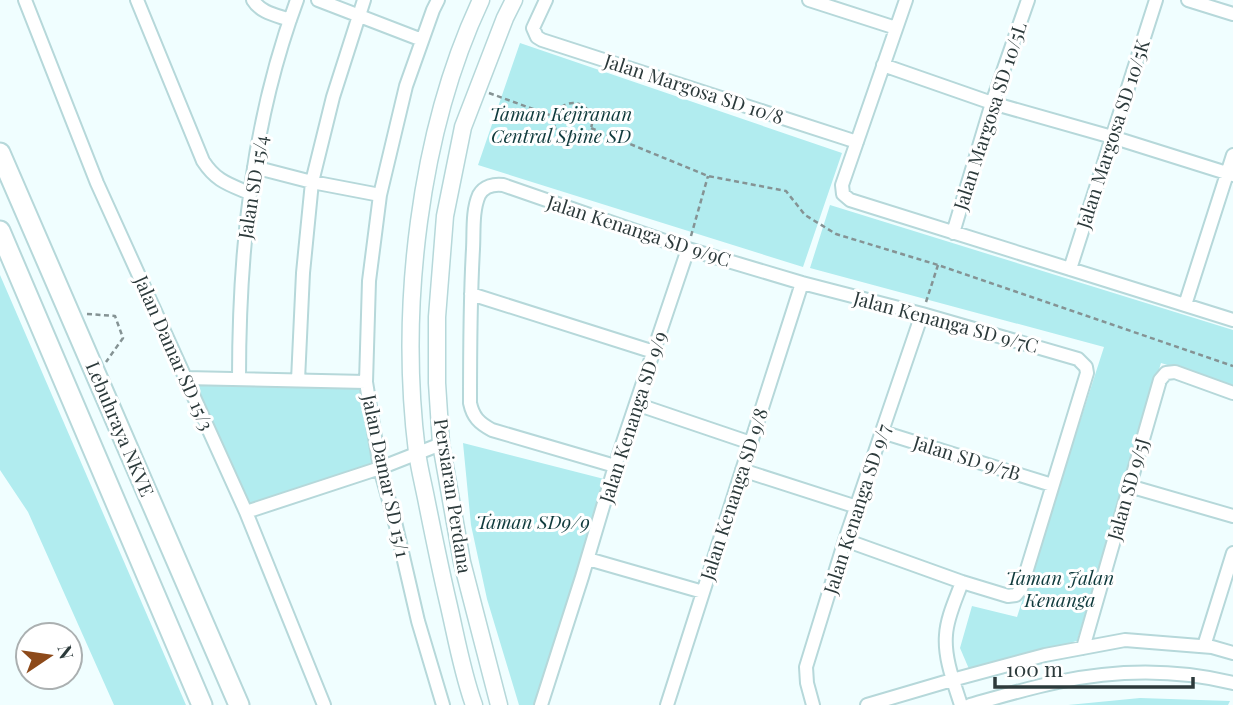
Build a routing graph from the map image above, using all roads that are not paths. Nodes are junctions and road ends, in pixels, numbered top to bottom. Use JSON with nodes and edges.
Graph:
{"nodes":[{"id":1,"x":25,"y":0,"type":"edge"},
{"id":2,"x":138,"y":0,"type":"edge"},
{"id":3,"x":253,"y":0,"type":"edge"},
{"id":4,"x":298,"y":0,"type":"edge"},
{"id":5,"x":318,"y":0,"type":"edge"},
{"id":6,"x":364,"y":0,"type":"edge"},
{"id":7,"x":438,"y":0,"type":"edge"},
{"id":8,"x":481,"y":0,"type":"edge"},
{"id":9,"x":514,"y":0,"type":"edge"},
{"id":10,"x":546,"y":0,"type":"edge"},
{"id":11,"x":809,"y":0,"type":"edge"},
{"id":12,"x":906,"y":0,"type":"edge"},
{"id":13,"x":1028,"y":0,"type":"edge"},
{"id":14,"x":1156,"y":0,"type":"edge"},
{"id":15,"x":1188,"y":0,"type":"edge"},
{"id":16,"x":358,"y":15,"type":"junction"},
{"id":17,"x":1233,"y":15,"type":"edge"},
{"id":18,"x":290,"y":20,"type":"junction"},
{"id":19,"x":896,"y":28,"type":"junction"},
{"id":20,"x":422,"y":40,"type":"junction"},
{"id":21,"x":883,"y":65,"type":"junction"},
{"id":22,"x":992,"y":103,"type":"junction"},
{"id":23,"x":1112,"y":137,"type":"junction"},
{"id":24,"x":856,"y":142,"type":"junction"},
{"id":25,"x":0,"y":153,"type":"edge"},
{"id":26,"x":1233,"y":155,"type":"edge"},
{"id":27,"x":254,"y":167,"type":"junction"},
{"id":28,"x":1230,"y":174,"type":"edge"},
{"id":29,"x":312,"y":182,"type":"junction"},
{"id":30,"x":249,"y":192,"type":"junction"},
{"id":31,"x":380,"y":194,"type":"junction"},
{"id":32,"x":420,"y":211,"type":"junction"},
{"id":33,"x":445,"y":216,"type":"junction"},
{"id":34,"x":0,"y":231,"type":"edge"},
{"id":35,"x":953,"y":233,"type":"junction"},
{"id":36,"x":688,"y":249,"type":"junction"},
{"id":37,"x":1070,"y":269,"type":"junction"},
{"id":38,"x":802,"y":284,"type":"junction"},
{"id":39,"x":471,"y":294,"type":"junction"},
{"id":40,"x":1185,"y":305,"type":"junction"},
{"id":41,"x":922,"y":314,"type":"junction"},
{"id":42,"x":1233,"y":320,"type":"edge"},
{"id":43,"x":654,"y":352,"type":"junction"},
{"id":44,"x":185,"y":378,"type":"junction"},
{"id":45,"x":239,"y":379,"type":"junction"},
{"id":46,"x":298,"y":380,"type":"junction"},
{"id":47,"x":366,"y":382,"type":"junction"},
{"id":48,"x":1233,"y":393,"type":"edge"},
{"id":49,"x":636,"y":404,"type":"junction"},
{"id":50,"x":882,"y":432,"type":"junction"},
{"id":51,"x":751,"y":443,"type":"junction"},
{"id":52,"x":441,"y":444,"type":"junction"},
{"id":53,"x":417,"y":453,"type":"junction"},
{"id":54,"x":615,"y":466,"type":"junction"},
{"id":55,"x":380,"y":468,"type":"junction"},
{"id":56,"x":742,"y":470,"type":"junction"},
{"id":57,"x":1052,"y":485,"type":"junction"},
{"id":58,"x":1129,"y":486,"type":"junction"},
{"id":59,"x":857,"y":507,"type":"junction"},
{"id":60,"x":246,"y":512,"type":"junction"},
{"id":61,"x":1233,"y":516,"type":"edge"},
{"id":62,"x":845,"y":540,"type":"junction"},
{"id":63,"x":1233,"y":553,"type":"edge"},
{"id":64,"x":588,"y":559,"type":"junction"},
{"id":65,"x":962,"y":582,"type":"junction"},
{"id":66,"x":703,"y":592,"type":"junction"},
{"id":67,"x":1204,"y":646,"type":"junction"},
{"id":68,"x":1083,"y":648,"type":"junction"},
{"id":69,"x":1233,"y":653,"type":"edge"},
{"id":70,"x":953,"y":680,"type":"junction"},
{"id":71,"x":1233,"y":682,"type":"edge"},
{"id":72,"x":202,"y":705,"type":"edge"},
{"id":73,"x":239,"y":705,"type":"edge"},
{"id":74,"x":324,"y":705,"type":"edge"},
{"id":75,"x":443,"y":705,"type":"edge"},
{"id":76,"x":474,"y":705,"type":"edge"},
{"id":77,"x":499,"y":705,"type":"edge"},
{"id":78,"x":541,"y":705,"type":"edge"},
{"id":79,"x":667,"y":705,"type":"edge"},
{"id":80,"x":813,"y":705,"type":"edge"},
{"id":81,"x":867,"y":705,"type":"edge"},
{"id":82,"x":961,"y":705,"type":"edge"},
{"id":83,"x":970,"y":705,"type":"edge"}],
"edges":[{"from":1,"to":44,"type":"street","name":"Jalan Damar SD 15/3"},
{"from":2,"to":30,"type":"street"},
{"from":3,"to":18,"type":"street"},
{"from":4,"to":18,"type":"street","name":"Jalan SD 15/4"},
{"from":5,"to":16,"type":"street"},
{"from":6,"to":16,"type":"street"},
{"from":7,"to":20,"type":"street","name":"Jalan Damar SD 15/1"},
{"from":8,"to":32,"type":"main road","name":"Persiaran Perdana"},
{"from":9,"to":33,"type":"main road","name":"Persiaran Perdana"},
{"from":10,"to":24,"type":"street","name":"Jalan Margosa SD 10/8"},
{"from":11,"to":19,"type":"street"},
{"from":12,"to":19,"type":"street"},
{"from":13,"to":22,"type":"street","name":"Jalan Margosa SD 10/5L"},
{"from":14,"to":23,"type":"street","name":"Jalan Margosa SD 10/5K"},
{"from":15,"to":17,"type":"street"},
{"from":16,"to":20,"type":"street"},
{"from":16,"to":29,"type":"street"},
{"from":18,"to":27,"type":"street","name":"Jalan SD 15/4"},
{"from":19,"to":21,"type":"street"},
{"from":20,"to":31,"type":"street","name":"Jalan Damar SD 15/1"},
{"from":21,"to":22,"type":"street"},
{"from":21,"to":24,"type":"street"},
{"from":22,"to":23,"type":"street"},
{"from":22,"to":35,"type":"street","name":"Jalan Margosa SD 10/5L"},
{"from":23,"to":28,"type":"street"},
{"from":23,"to":37,"type":"street","name":"Jalan Margosa SD 10/5K"},
{"from":24,"to":35,"type":"street"},
{"from":25,"to":73,"type":"highway","name":"Lebuhraya NKVE"},
{"from":26,"to":28,"type":"street"},
{"from":27,"to":29,"type":"street"},
{"from":27,"to":30,"type":"street","name":"Jalan SD 15/4"},
{"from":28,"to":40,"type":"street"},
{"from":29,"to":31,"type":"street"},
{"from":29,"to":46,"type":"street"},
{"from":30,"to":45,"type":"street","name":"Jalan SD 15/4"},
{"from":31,"to":47,"type":"street","name":"Jalan Damar SD 15/1"},
{"from":32,"to":33,"type":"main road"},
{"from":32,"to":53,"type":"main road","name":"Persiaran Perdana"},
{"from":33,"to":52,"type":"main road","name":"Persiaran Perdana"},
{"from":34,"to":72,"type":"highway","name":"Lebuhraya NKVE"},
{"from":35,"to":37,"type":"street"},
{"from":36,"to":38,"type":"street","name":"Jalan Kenanga SD 9/9C"},
{"from":36,"to":39,"type":"street","name":"Jalan Kenanga SD 9/9C"},
{"from":36,"to":43,"type":"street","name":"Jalan Kenanga SD 9/9"},
{"from":37,"to":40,"type":"street"},
{"from":38,"to":41,"type":"street","name":"Jalan Kenanga SD 9/7C"},
{"from":38,"to":51,"type":"street","name":"Jalan Kenanga SD 9/8"},
{"from":39,"to":43,"type":"street"},
{"from":39,"to":54,"type":"street"},
{"from":40,"to":42,"type":"street"},
{"from":41,"to":50,"type":"street","name":"Jalan Kenanga SD 9/7"},
{"from":41,"to":57,"type":"street","name":"Jalan Kenanga SD 9/7C"},
{"from":43,"to":49,"type":"street","name":"Jalan Kenanga SD 9/9"},
{"from":44,"to":45,"type":"street"},
{"from":44,"to":60,"type":"street","name":"Jalan Damar SD 15/3"},
{"from":45,"to":46,"type":"street"},
{"from":46,"to":47,"type":"street"},
{"from":47,"to":55,"type":"street","name":"Jalan Damar SD 15/1"},
{"from":48,"to":58,"type":"street","name":"Jalan SD 9/5J"},
{"from":49,"to":51,"type":"street"},
{"from":49,"to":54,"type":"street","name":"Jalan Kenanga SD 9/9"},
{"from":50,"to":57,"type":"street","name":"Jalan SD 9/7B"},
{"from":50,"to":59,"type":"street","name":"Jalan Kenanga SD 9/7"},
{"from":51,"to":56,"type":"street","name":"Jalan Kenanga SD 9/8"},
{"from":52,"to":53,"type":"street"},
{"from":52,"to":77,"type":"main road","name":"Persiaran Perdana"},
{"from":53,"to":55,"type":"street"},
{"from":53,"to":76,"type":"main road","name":"Persiaran Perdana"},
{"from":54,"to":64,"type":"street","name":"Jalan Kenanga SD 9/9"},
{"from":55,"to":60,"type":"street"},
{"from":55,"to":75,"type":"street","name":"Jalan Damar SD 15/1"},
{"from":56,"to":59,"type":"street"},
{"from":56,"to":66,"type":"street","name":"Jalan Kenanga SD 9/8"},
{"from":57,"to":65,"type":"street"},
{"from":58,"to":61,"type":"street"},
{"from":58,"to":68,"type":"street","name":"Jalan SD 9/5J"},
{"from":59,"to":62,"type":"street","name":"Jalan Kenanga SD 9/7"},
{"from":60,"to":74,"type":"street","name":"Jalan Damar SD 15/3"},
{"from":62,"to":65,"type":"street"},
{"from":62,"to":80,"type":"street","name":"Jalan Kenanga SD 9/7"},
{"from":63,"to":67,"type":"street"},
{"from":64,"to":66,"type":"street"},
{"from":64,"to":78,"type":"street","name":"Jalan Kenanga SD 9/9"},
{"from":65,"to":70,"type":"street"},
{"from":66,"to":79,"type":"street","name":"Jalan Kenanga SD 9/8"},
{"from":67,"to":68,"type":"street"},
{"from":67,"to":69,"type":"street"},
{"from":68,"to":70,"type":"street"},
{"from":70,"to":81,"type":"street"},
{"from":70,"to":82,"type":"street"},
{"from":71,"to":83,"type":"street"}]}
